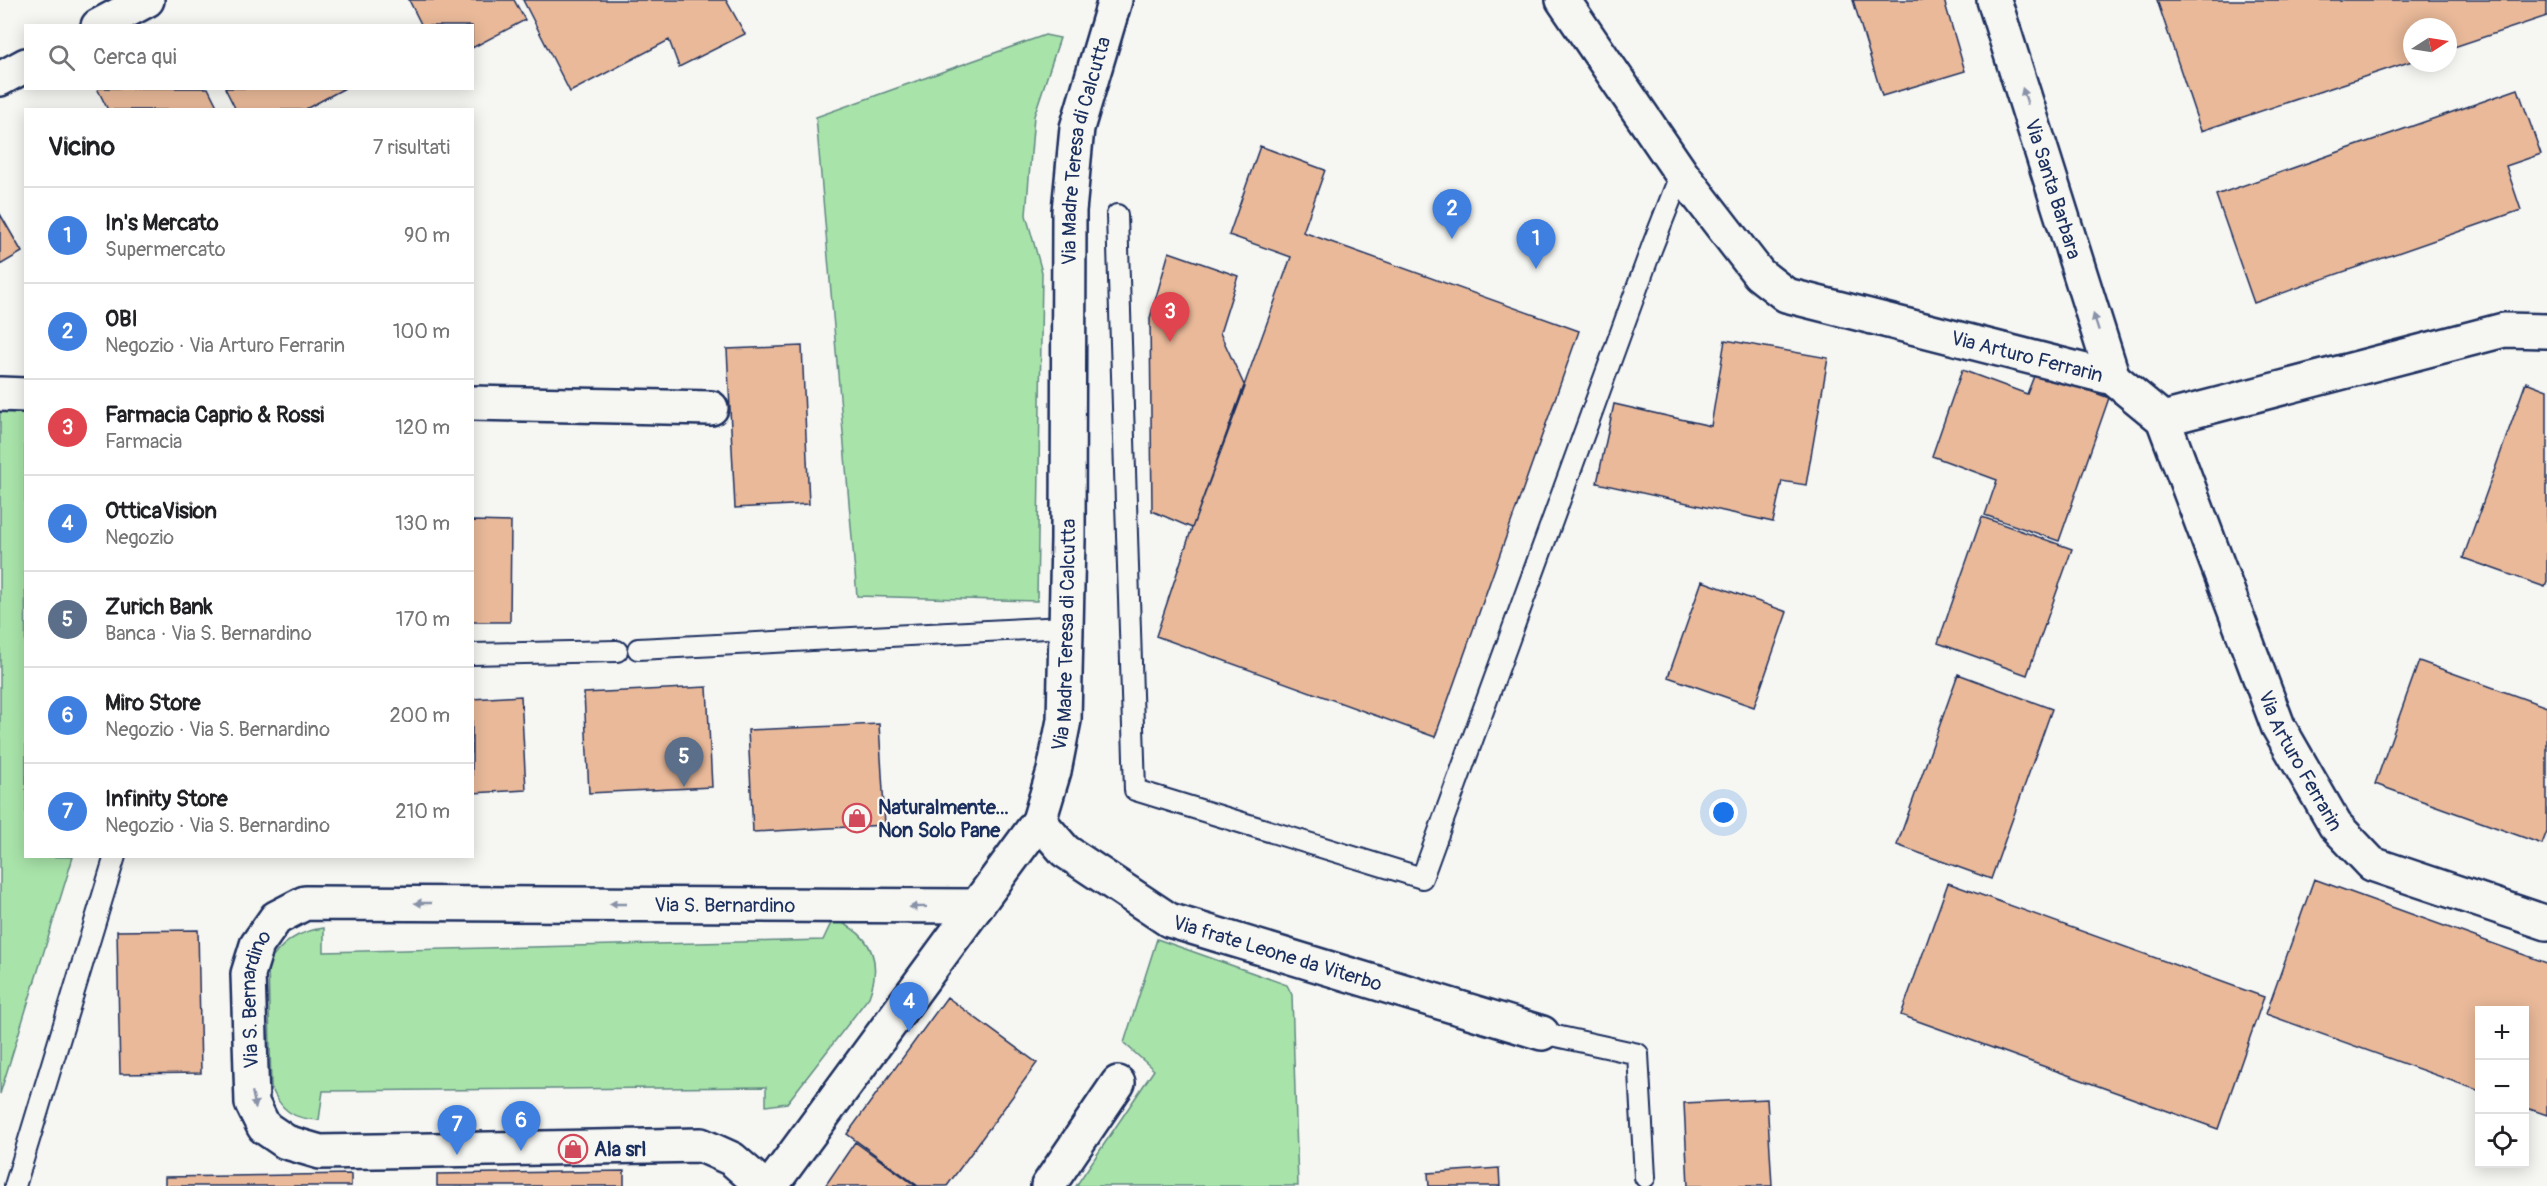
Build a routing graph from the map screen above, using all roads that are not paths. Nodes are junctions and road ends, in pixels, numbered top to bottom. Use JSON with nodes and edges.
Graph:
{"nodes":[{"id":1,"x":147,"y":0,"type":"edge"},
{"id":2,"x":1115,"y":0,"type":"edge"},
{"id":3,"x":1563,"y":0,"type":"edge"},
{"id":4,"x":1994,"y":0,"type":"edge"},
{"id":5,"x":102,"y":24,"type":"edge"},
{"id":6,"x":24,"y":66,"type":"edge"},
{"id":7,"x":0,"y":79,"type":"edge"},
{"id":8,"x":1681,"y":173,"type":"junction"},
{"id":9,"x":1117,"y":215,"type":"dead end"},
{"id":10,"x":2547,"y":331,"type":"edge"},
{"id":11,"x":2114,"y":378,"type":"junction"},
{"id":12,"x":0,"y":394,"type":"edge"},
{"id":13,"x":24,"y":395,"type":"edge"},
{"id":14,"x":474,"y":404,"type":"edge"},
{"id":15,"x":711,"y":408,"type":"dead end"},
{"id":16,"x":2163,"y":419,"type":"junction"},
{"id":17,"x":1065,"y":627,"type":"junction"},
{"id":18,"x":638,"y":649,"type":"dead end"},
{"id":19,"x":617,"y":651,"type":"dead end"},
{"id":20,"x":474,"y":654,"type":"edge"},
{"id":21,"x":1039,"y":821,"type":"junction"},
{"id":22,"x":114,"y":858,"type":"edge"},
{"id":23,"x":977,"y":906,"type":"junction"},
{"id":24,"x":2547,"y":923,"type":"edge"},
{"id":25,"x":1542,"y":1033,"type":"joint"},
{"id":26,"x":1118,"y":1083,"type":"dead end"},
{"id":27,"x":1645,"y":1177,"type":"dead end"},
{"id":28,"x":15,"y":1186,"type":"edge"},
{"id":29,"x":763,"y":1186,"type":"edge"},
{"id":30,"x":771,"y":1186,"type":"edge"},
{"id":31,"x":1048,"y":1186,"type":"edge"}],
"edges":[{"from":1,"to":5,"type":"street"},
{"from":2,"to":17,"type":"street","name":"Via Madre Teresa di Calcutta"},
{"from":3,"to":8,"type":"street","name":"Via Arturo Ferrarin"},
{"from":11,"to":4,"type":"street","name":"Via Santa Barbara","one_way":true},
{"from":6,"to":7,"type":"street"},
{"from":8,"to":9,"type":"lane"},
{"from":8,"to":11,"type":"street","name":"Via Arturo Ferrarin"},
{"from":10,"to":16,"type":"street"},
{"from":11,"to":16,"type":"street","name":"Via Arturo Ferrarin"},
{"from":12,"to":13,"type":"street"},
{"from":14,"to":15,"type":"street"},
{"from":16,"to":24,"type":"street","name":"Via Arturo Ferrarin"},
{"from":17,"to":18,"type":"lane"},
{"from":17,"to":21,"type":"street","name":"Via Madre Teresa di Calcutta"},
{"from":19,"to":20,"type":"lane"},
{"from":21,"to":23,"type":"street","name":"Via Madre Teresa di Calcutta"},
{"from":21,"to":25,"type":"street","name":"Via frate Leone da Viterbo"},
{"from":22,"to":28,"type":"lane"},
{"from":23,"to":29,"type":"street","name":"Via S. Bernardino","one_way":true},
{"from":23,"to":30,"type":"street","name":"Via Madre Teresa di Calcutta"},
{"from":25,"to":27,"type":"lane"},
{"from":26,"to":31,"type":"street"}]}
